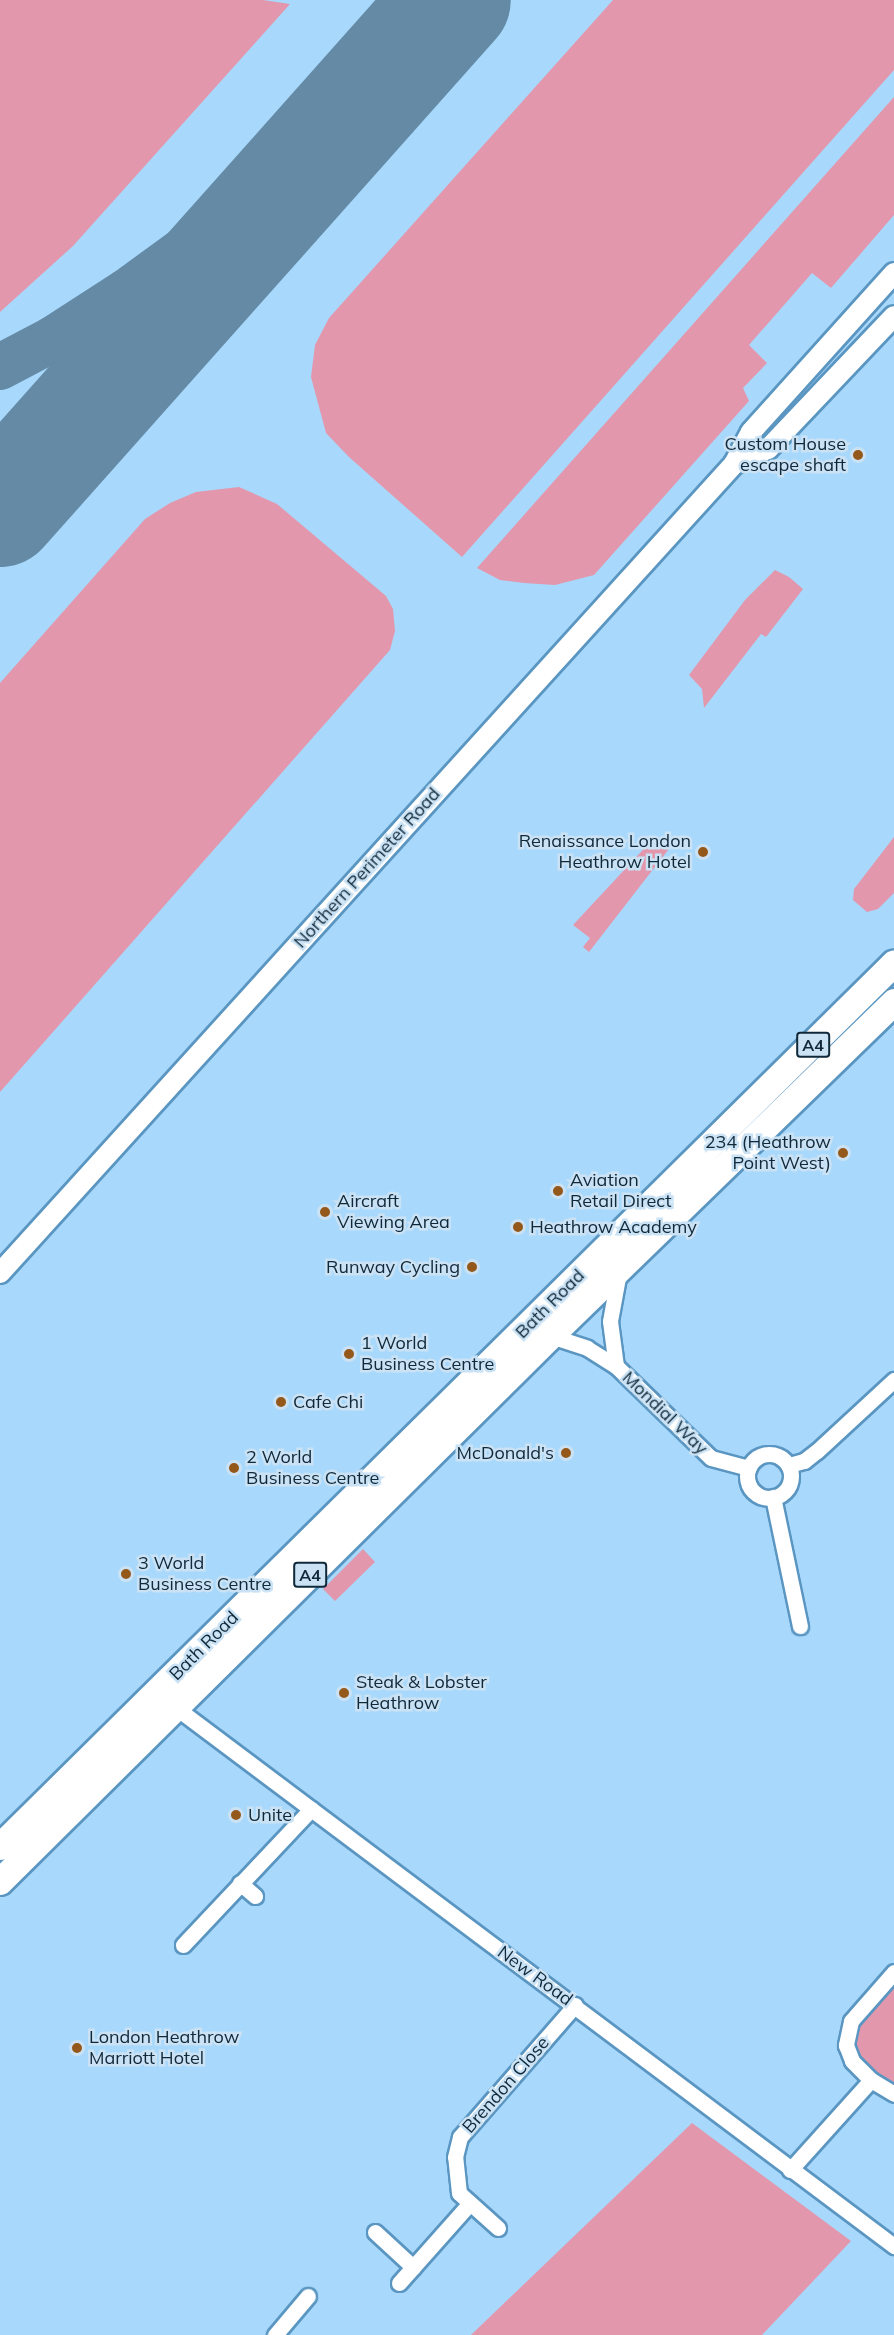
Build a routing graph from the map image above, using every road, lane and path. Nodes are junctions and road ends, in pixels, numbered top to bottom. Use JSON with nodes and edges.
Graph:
{"nodes":[{"id":1,"x":894,"y":273,"type":"edge"},
{"id":2,"x":894,"y":316,"type":"edge"},
{"id":3,"x":734,"y":464,"type":"junction"},
{"id":4,"x":894,"y":964,"type":"edge"},
{"id":5,"x":894,"y":1002,"type":"edge"},
{"id":6,"x":620,"y":1268,"type":"junction"},
{"id":7,"x":0,"y":1273,"type":"edge"},
{"id":8,"x":551,"y":1336,"type":"junction"},
{"id":9,"x":616,"y":1366,"type":"junction"},
{"id":10,"x":894,"y":1380,"type":"edge"},
{"id":11,"x":789,"y":1466,"type":"junction"},
{"id":12,"x":749,"y":1468,"type":"junction"},
{"id":13,"x":773,"y":1497,"type":"junction"},
{"id":14,"x":801,"y":1626,"type":"dead end"},
{"id":15,"x":175,"y":1707,"type":"junction"},
{"id":16,"x":311,"y":1809,"type":"junction"},
{"id":17,"x":0,"y":1847,"type":"edge"},
{"id":18,"x":0,"y":1882,"type":"edge"},
{"id":19,"x":240,"y":1883,"type":"junction"},
{"id":20,"x":255,"y":1896,"type":"dead end"},
{"id":21,"x":183,"y":1945,"type":"dead end"},
{"id":22,"x":894,"y":1972,"type":"edge"},
{"id":23,"x":575,"y":2005,"type":"junction"},
{"id":24,"x":871,"y":2080,"type":"junction"},
{"id":25,"x":894,"y":2094,"type":"edge"},
{"id":26,"x":790,"y":2170,"type":"junction"},
{"id":27,"x":470,"y":2203,"type":"junction"},
{"id":28,"x":498,"y":2228,"type":"dead end"},
{"id":29,"x":375,"y":2232,"type":"dead end"},
{"id":30,"x":894,"y":2246,"type":"edge"},
{"id":31,"x":413,"y":2267,"type":"junction"},
{"id":32,"x":399,"y":2283,"type":"dead end"},
{"id":33,"x":308,"y":2296,"type":"dead end"},
{"id":34,"x":275,"y":2335,"type":"edge"}],
"edges":[{"from":1,"to":3,"type":"street","name":"Northern Perimeter Road"},
{"from":2,"to":3,"type":"street","name":"Northern Perimeter Road"},
{"from":3,"to":7,"type":"street","name":"Northern Perimeter Road"},
{"from":4,"to":17,"type":"highway","name":"Bath Road","number":"A4"},
{"from":5,"to":6,"type":"highway","name":"Bath Road","number":"A4"},
{"from":6,"to":8,"type":"highway","name":"Bath Road","number":"A4"},
{"from":6,"to":9,"type":"street"},
{"from":8,"to":9,"type":"street","name":"Mondial Way"},
{"from":8,"to":15,"type":"highway","name":"Bath Road","number":"A4"},
{"from":9,"to":12,"type":"street","name":"Mondial Way"},
{"from":10,"to":11,"type":"street"},
{"from":11,"to":12,"type":"street"},
{"from":11,"to":13,"type":"street"},
{"from":12,"to":13,"type":"street"},
{"from":13,"to":14,"type":"street"},
{"from":15,"to":16,"type":"street","name":"New Road"},
{"from":15,"to":18,"type":"highway","name":"Bath Road","number":"A4"},
{"from":16,"to":19,"type":"street"},
{"from":16,"to":23,"type":"street","name":"New Road"},
{"from":19,"to":20,"type":"street"},
{"from":19,"to":21,"type":"street"},
{"from":22,"to":24,"type":"street"},
{"from":23,"to":26,"type":"street","name":"New Road"},
{"from":23,"to":27,"type":"street","name":"Brendon Close"},
{"from":24,"to":25,"type":"street"},
{"from":24,"to":26,"type":"street"},
{"from":26,"to":30,"type":"street","name":"New Road"},
{"from":27,"to":28,"type":"street","name":"Brendon Close"},
{"from":27,"to":31,"type":"street"},
{"from":29,"to":31,"type":"street"},
{"from":31,"to":32,"type":"street"},
{"from":33,"to":34,"type":"street"}]}
